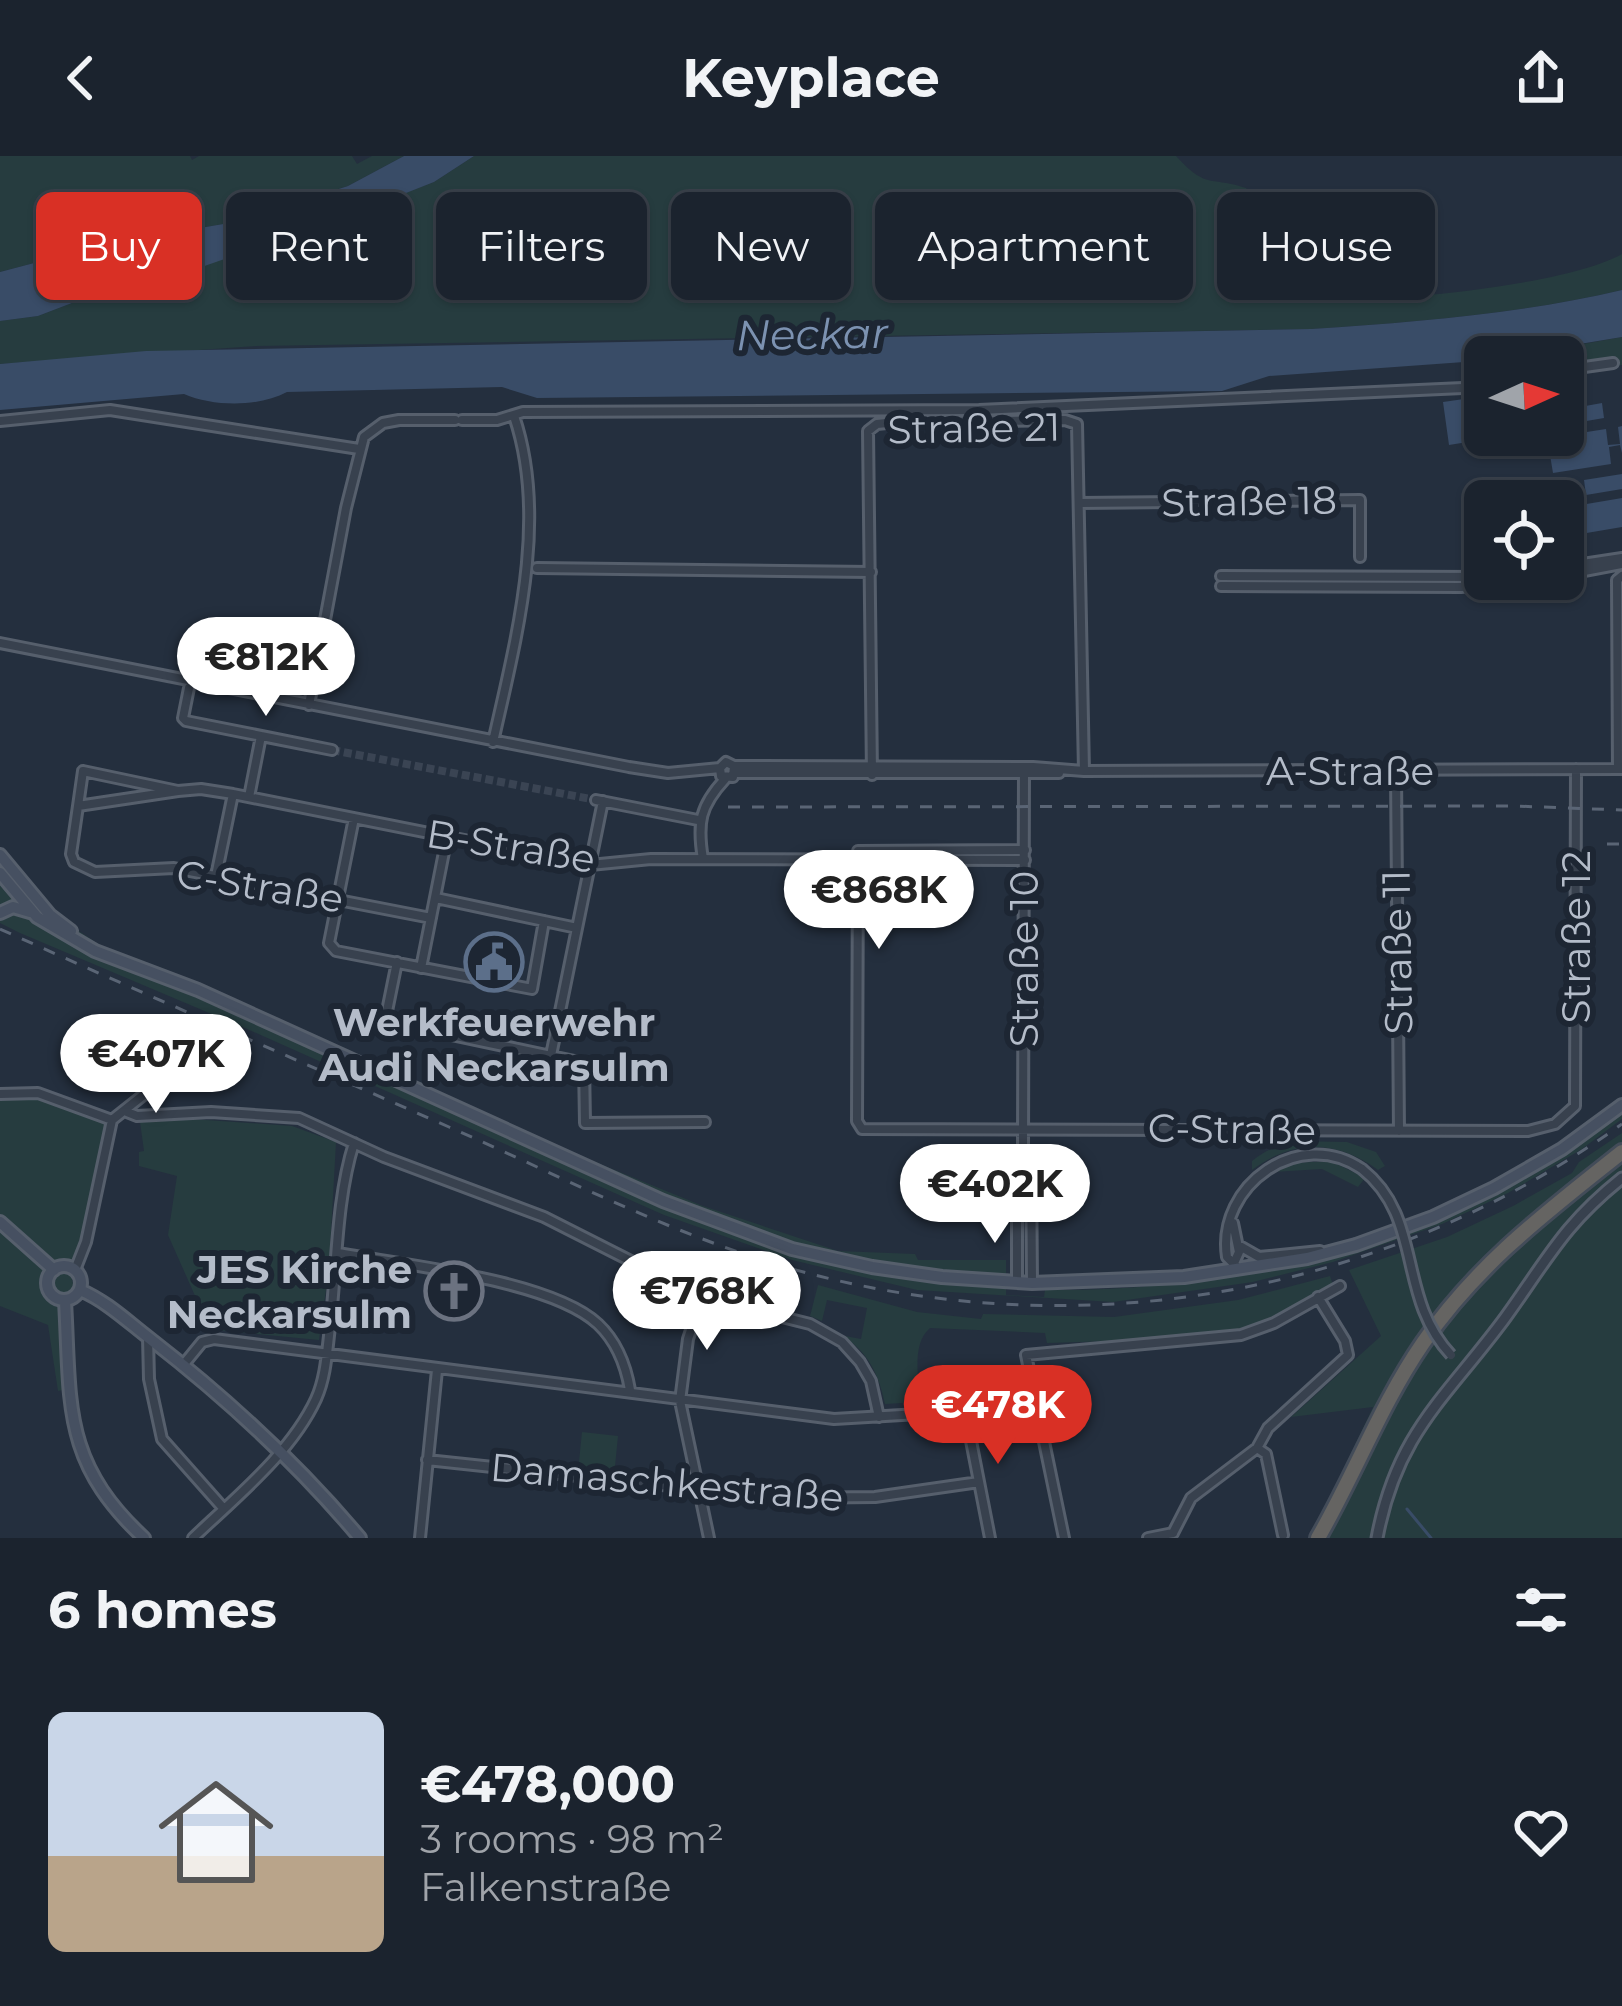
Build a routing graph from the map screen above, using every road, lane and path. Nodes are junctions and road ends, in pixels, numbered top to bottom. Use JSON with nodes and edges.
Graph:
{"nodes":[{"id":1,"x":1613,"y":363,"type":"dead end"},
{"id":2,"x":1584,"y":367,"type":"edge"},
{"id":3,"x":1464,"y":388,"type":"edge"},
{"id":4,"x":514,"y":416,"type":"junction"},
{"id":5,"x":0,"y":421,"type":"edge"},
{"id":6,"x":358,"y":449,"type":"junction"},
{"id":7,"x":1080,"y":503,"type":"junction"},
{"id":8,"x":1360,"y":557,"type":"dead end"},
{"id":9,"x":1622,"y":561,"type":"edge"},
{"id":10,"x":1584,"y":567,"type":"edge"},
{"id":11,"x":537,"y":568,"type":"dead end"},
{"id":12,"x":871,"y":572,"type":"junction"},
{"id":13,"x":1464,"y":578,"type":"edge"},
{"id":14,"x":1620,"y":578,"type":"edge"},
{"id":15,"x":1464,"y":587,"type":"edge"},
{"id":16,"x":0,"y":643,"type":"edge"},
{"id":17,"x":1619,"y":684,"type":"edge"},
{"id":18,"x":189,"y":688,"type":"dead end"},
{"id":19,"x":309,"y":705,"type":"junction"},
{"id":20,"x":261,"y":736,"type":"junction"},
{"id":21,"x":494,"y":742,"type":"junction"},
{"id":22,"x":332,"y":750,"type":"tunnel mouth"},
{"id":23,"x":1576,"y":769,"type":"junction"},
{"id":24,"x":1620,"y":769,"type":"edge"},
{"id":25,"x":872,"y":771,"type":"junction"},
{"id":26,"x":1024,"y":771,"type":"junction"},
{"id":27,"x":1081,"y":771,"type":"junction"},
{"id":28,"x":1396,"y":772,"type":"junction"},
{"id":29,"x":722,"y":774,"type":"junction"},
{"id":30,"x":178,"y":791,"type":"junction"},
{"id":31,"x":233,"y":794,"type":"junction"},
{"id":32,"x":249,"y":797,"type":"junction"},
{"id":33,"x":78,"y":806,"type":"junction"},
{"id":34,"x":354,"y":818,"type":"junction"},
{"id":35,"x":698,"y":820,"type":"junction"},
{"id":36,"x":448,"y":837,"type":"junction"},
{"id":37,"x":0,"y":855,"type":"edge"},
{"id":38,"x":1025,"y":855,"type":"junction"},
{"id":39,"x":855,"y":856,"type":"junction"},
{"id":40,"x":703,"y":859,"type":"junction"},
{"id":41,"x":590,"y":865,"type":"junction"},
{"id":42,"x":0,"y":874,"type":"edge"},
{"id":43,"x":216,"y":876,"type":"junction"},
{"id":44,"x":337,"y":898,"type":"junction"},
{"id":45,"x":436,"y":898,"type":"junction"},
{"id":46,"x":0,"y":913,"type":"edge"},
{"id":47,"x":38,"y":917,"type":"junction"},
{"id":48,"x":431,"y":918,"type":"junction"},
{"id":49,"x":544,"y":921,"type":"junction"},
{"id":50,"x":578,"y":928,"type":"junction"},
{"id":51,"x":113,"y":956,"type":"junction"},
{"id":52,"x":397,"y":962,"type":"junction"},
{"id":53,"x":421,"y":968,"type":"junction"},
{"id":54,"x":209,"y":1043,"type":"dead end"},
{"id":55,"x":551,"y":1056,"type":"junction"},
{"id":56,"x":547,"y":1075,"type":"dead end"},
{"id":57,"x":0,"y":1094,"type":"edge"},
{"id":58,"x":1575,"y":1106,"type":"joint"},
{"id":59,"x":1622,"y":1106,"type":"edge"},
{"id":60,"x":127,"y":1112,"type":"junction"},
{"id":61,"x":112,"y":1120,"type":"junction"},
{"id":62,"x":705,"y":1122,"type":"dead end"},
{"id":63,"x":1024,"y":1127,"type":"junction"},
{"id":64,"x":1399,"y":1132,"type":"junction"},
{"id":65,"x":354,"y":1143,"type":"junction"},
{"id":66,"x":1023,"y":1150,"type":"junction"},
{"id":67,"x":1622,"y":1152,"type":"edge"},
{"id":68,"x":1622,"y":1178,"type":"edge"},
{"id":69,"x":1233,"y":1215,"type":"junction"},
{"id":70,"x":0,"y":1222,"type":"edge"},
{"id":71,"x":1238,"y":1245,"type":"junction"},
{"id":72,"x":1334,"y":1251,"type":"junction"},
{"id":73,"x":1226,"y":1252,"type":"junction"},
{"id":74,"x":338,"y":1253,"type":"junction"},
{"id":75,"x":54,"y":1270,"type":"junction"},
{"id":76,"x":75,"y":1270,"type":"junction"},
{"id":77,"x":1236,"y":1270,"type":"junction"},
{"id":78,"x":1201,"y":1276,"type":"junction"},
{"id":79,"x":1017,"y":1282,"type":"junction"},
{"id":80,"x":1032,"y":1282,"type":"junction"},
{"id":81,"x":1340,"y":1286,"type":"dead end"},
{"id":82,"x":80,"y":1291,"type":"junction"},
{"id":83,"x":702,"y":1297,"type":"junction"},
{"id":84,"x":1318,"y":1297,"type":"junction"},
{"id":85,"x":65,"y":1301,"type":"junction"},
{"id":86,"x":148,"y":1337,"type":"junction"},
{"id":87,"x":327,"y":1353,"type":"junction"},
{"id":88,"x":184,"y":1364,"type":"junction"},
{"id":89,"x":1464,"y":1366,"type":"junction"},
{"id":90,"x":437,"y":1370,"type":"junction"},
{"id":91,"x":1032,"y":1390,"type":"junction"},
{"id":92,"x":630,"y":1391,"type":"junction"},
{"id":93,"x":680,"y":1401,"type":"junction"},
{"id":94,"x":964,"y":1405,"type":"junction"},
{"id":95,"x":879,"y":1417,"type":"junction"},
{"id":96,"x":1257,"y":1448,"type":"junction"},
{"id":97,"x":277,"y":1452,"type":"junction"},
{"id":98,"x":427,"y":1460,"type":"junction"},
{"id":99,"x":979,"y":1482,"type":"junction"},
{"id":100,"x":699,"y":1490,"type":"junction"},
{"id":101,"x":224,"y":1509,"type":"junction"},
{"id":102,"x":1174,"y":1535,"type":"edge"},
{"id":103,"x":1283,"y":1535,"type":"edge"},
{"id":104,"x":144,"y":1538,"type":"edge"},
{"id":105,"x":193,"y":1538,"type":"edge"},
{"id":106,"x":360,"y":1538,"type":"edge"},
{"id":107,"x":420,"y":1538,"type":"edge"},
{"id":108,"x":709,"y":1538,"type":"edge"},
{"id":109,"x":990,"y":1538,"type":"edge"},
{"id":110,"x":1064,"y":1538,"type":"edge"},
{"id":111,"x":1148,"y":1538,"type":"edge"},
{"id":112,"x":1318,"y":1538,"type":"edge"},
{"id":113,"x":1377,"y":1538,"type":"edge"}],
"edges":[{"from":1,"to":2,"type":"street"},
{"from":3,"to":4,"type":"street"},
{"from":4,"to":6,"type":"street"},
{"from":4,"to":21,"type":"street"},
{"from":5,"to":6,"type":"street"},
{"from":6,"to":19,"type":"street"},
{"from":7,"to":8,"type":"street","name":"Straße 18"},
{"from":7,"to":12,"type":"street","name":"Straße 21"},
{"from":7,"to":27,"type":"street","name":"Straße 21"},
{"from":9,"to":10,"type":"street"},
{"from":11,"to":12,"type":"street"},
{"from":12,"to":25,"type":"street","name":"Straße 21"},
{"from":13,"to":15,"type":"street"},
{"from":14,"to":17,"type":"street"},
{"from":16,"to":19,"type":"street","name":"A-Straße"},
{"from":17,"to":24,"type":"street"},
{"from":18,"to":20,"type":"street"},
{"from":19,"to":21,"type":"street","name":"A-Straße"},
{"from":20,"to":22,"type":"street"},
{"from":20,"to":32,"type":"street"},
{"from":21,"to":29,"type":"street","name":"A-Straße"},
{"from":23,"to":24,"type":"street","name":"A-Straße"},
{"from":23,"to":28,"type":"street","name":"A-Straße"},
{"from":23,"to":58,"type":"street","name":"Straße 12"},
{"from":25,"to":26,"type":"street","name":"A-Straße"},
{"from":25,"to":29,"type":"street","name":"A-Straße"},
{"from":26,"to":27,"type":"street","name":"A-Straße"},
{"from":26,"to":38,"type":"street","name":"Straße 10"},
{"from":27,"to":28,"type":"street","name":"A-Straße"},
{"from":28,"to":64,"type":"street","name":"Straße 11"},
{"from":29,"to":35,"type":"street"},
{"from":30,"to":31,"type":"street","name":"B-Straße"},
{"from":30,"to":33,"type":"street","name":"B-Straße"},
{"from":30,"to":33,"type":"street","name":"B-Straße"},
{"from":31,"to":32,"type":"street","name":"B-Straße"},
{"from":31,"to":43,"type":"street"},
{"from":32,"to":34,"type":"street","name":"B-Straße"},
{"from":33,"to":43,"type":"street","name":"C-Straße"},
{"from":34,"to":36,"type":"street","name":"B-Straße"},
{"from":34,"to":44,"type":"street"},
{"from":35,"to":40,"type":"street"},
{"from":35,"to":41,"type":"street"},
{"from":36,"to":41,"type":"street","name":"B-Straße"},
{"from":36,"to":45,"type":"street"},
{"from":37,"to":51,"type":"main road"},
{"from":38,"to":39,"type":"street","name":"B-Straße"},
{"from":38,"to":63,"type":"street","name":"Straße 10"},
{"from":39,"to":40,"type":"street","name":"B-Straße"},
{"from":39,"to":63,"type":"street","name":"C-Straße"},
{"from":40,"to":41,"type":"street","name":"B-Straße"},
{"from":41,"to":50,"type":"street"},
{"from":42,"to":47,"type":"main road"},
{"from":43,"to":44,"type":"street","name":"C-Straße"},
{"from":44,"to":48,"type":"street","name":"C-Straße"},
{"from":44,"to":52,"type":"street"},
{"from":45,"to":48,"type":"street"},
{"from":45,"to":49,"type":"street"},
{"from":46,"to":47,"type":"main road"},
{"from":47,"to":51,"type":"main road"},
{"from":48,"to":53,"type":"street"},
{"from":49,"to":50,"type":"street"},
{"from":49,"to":53,"type":"street"},
{"from":50,"to":55,"type":"street"},
{"from":51,"to":79,"type":"main road"},
{"from":52,"to":53,"type":"street"},
{"from":52,"to":55,"type":"street"},
{"from":54,"to":60,"type":"street"},
{"from":55,"to":56,"type":"street"},
{"from":55,"to":62,"type":"street"},
{"from":57,"to":61,"type":"street"},
{"from":58,"to":64,"type":"street","name":"C-Straße"},
{"from":59,"to":72,"type":"main road"},
{"from":60,"to":61,"type":"street"},
{"from":60,"to":65,"type":"street"},
{"from":61,"to":76,"type":"street"},
{"from":63,"to":64,"type":"street","name":"C-Straße"},
{"from":63,"to":66,"type":"street","name":"Straße 10"},
{"from":65,"to":74,"type":"street"},
{"from":65,"to":83,"type":"street"},
{"from":66,"to":79,"type":"street"},
{"from":66,"to":80,"type":"street"},
{"from":67,"to":112,"type":"highway"},
{"from":68,"to":89,"type":"street"},
{"from":69,"to":71,"type":"street"},
{"from":69,"to":73,"type":"street"},
{"from":69,"to":89,"type":"street","bridge":true},
{"from":70,"to":75,"type":"main road"},
{"from":71,"to":72,"type":"street"},
{"from":71,"to":77,"type":"street"},
{"from":72,"to":77,"type":"main road"},
{"from":73,"to":77,"type":"street"},
{"from":73,"to":78,"type":"street"},
{"from":74,"to":87,"type":"street"},
{"from":74,"to":92,"type":"street"},
{"from":75,"to":76,"type":"main road"},
{"from":75,"to":85,"type":"main road"},
{"from":76,"to":82,"type":"main road"},
{"from":77,"to":78,"type":"main road"},
{"from":78,"to":80,"type":"main road"},
{"from":79,"to":80,"type":"main road"},
{"from":81,"to":84,"type":"street"},
{"from":82,"to":85,"type":"main road"},
{"from":82,"to":86,"type":"main road"},
{"from":83,"to":93,"type":"street"},
{"from":83,"to":95,"type":"street"},
{"from":84,"to":91,"type":"street"},
{"from":84,"to":96,"type":"street"},
{"from":85,"to":104,"type":"main road"},
{"from":86,"to":88,"type":"main road"},
{"from":86,"to":101,"type":"street"},
{"from":87,"to":88,"type":"street"},
{"from":87,"to":90,"type":"street"},
{"from":87,"to":97,"type":"street"},
{"from":88,"to":97,"type":"main road"},
{"from":89,"to":113,"type":"street"},
{"from":90,"to":92,"type":"street"},
{"from":90,"to":98,"type":"street"},
{"from":91,"to":94,"type":"street"},
{"from":91,"to":110,"type":"street"},
{"from":92,"to":93,"type":"street"},
{"from":93,"to":95,"type":"street"},
{"from":93,"to":100,"type":"street"},
{"from":94,"to":95,"type":"street"},
{"from":94,"to":99,"type":"street"},
{"from":96,"to":102,"type":"street"},
{"from":96,"to":103,"type":"street"},
{"from":97,"to":101,"type":"street"},
{"from":97,"to":106,"type":"main road"},
{"from":98,"to":100,"type":"street","name":"Damaschkestraße"},
{"from":98,"to":107,"type":"street"},
{"from":99,"to":100,"type":"street","name":"Damaschkestraße"},
{"from":99,"to":109,"type":"street"},
{"from":100,"to":108,"type":"street"},
{"from":101,"to":105,"type":"street"},
{"from":102,"to":111,"type":"street"}]}
